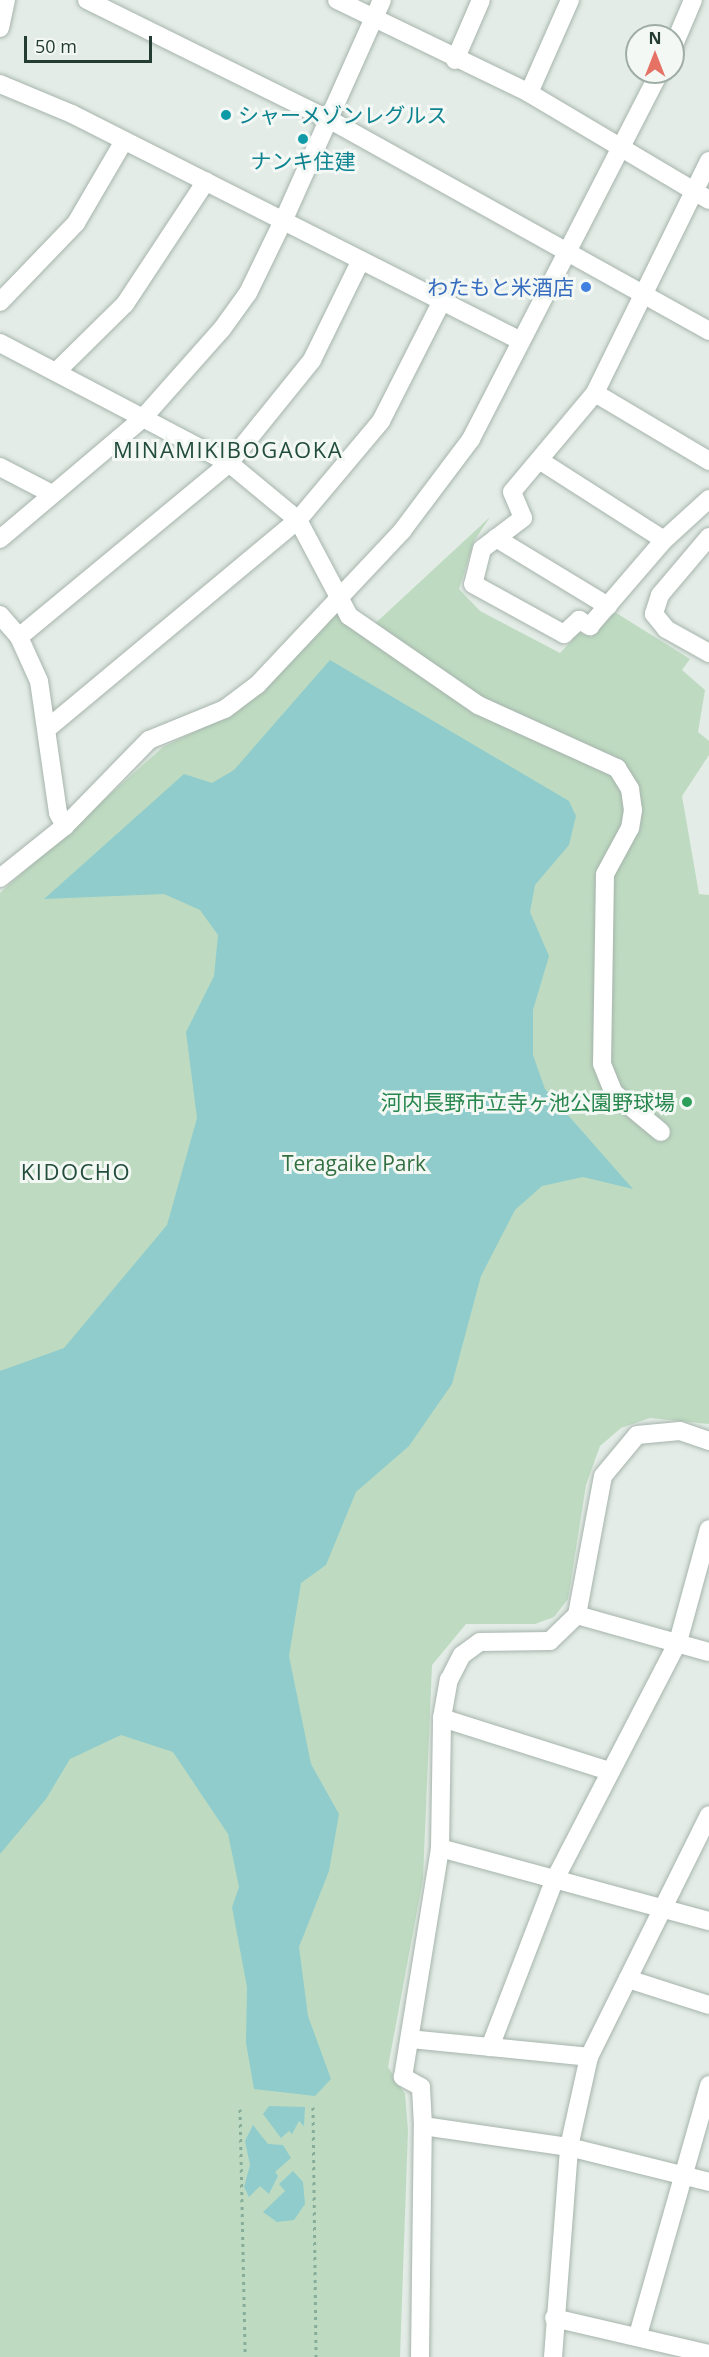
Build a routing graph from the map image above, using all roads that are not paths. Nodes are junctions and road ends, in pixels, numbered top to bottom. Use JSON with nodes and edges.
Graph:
{"nodes":[{"id":1,"x":6,"y":0,"type":"edge"},
{"id":2,"x":87,"y":0,"type":"edge"},
{"id":3,"x":337,"y":0,"type":"edge"},
{"id":4,"x":382,"y":0,"type":"edge"},
{"id":5,"x":480,"y":0,"type":"edge"},
{"id":6,"x":570,"y":0,"type":"edge"},
{"id":7,"x":693,"y":0,"type":"edge"},
{"id":8,"x":374,"y":19,"type":"junction"},
{"id":9,"x":683,"y":24,"type":"edge"},
{"id":10,"x":0,"y":28,"type":"edge"},
{"id":11,"x":455,"y":60,"type":"junction"},
{"id":12,"x":0,"y":84,"type":"edge"},
{"id":13,"x":654,"y":84,"type":"edge"},
{"id":14,"x":529,"y":93,"type":"junction"},
{"id":15,"x":332,"y":121,"type":"junction"},
{"id":16,"x":124,"y":141,"type":"junction"},
{"id":17,"x":620,"y":148,"type":"junction"},
{"id":18,"x":709,"y":161,"type":"edge"},
{"id":19,"x":206,"y":181,"type":"junction"},
{"id":20,"x":693,"y":191,"type":"junction"},
{"id":21,"x":709,"y":200,"type":"edge"},
{"id":22,"x":285,"y":219,"type":"junction"},
{"id":23,"x":567,"y":249,"type":"junction"},
{"id":24,"x":361,"y":261,"type":"junction"},
{"id":25,"x":643,"y":292,"type":"junction"},
{"id":26,"x":442,"y":301,"type":"junction"},
{"id":27,"x":0,"y":302,"type":"edge"},
{"id":28,"x":709,"y":331,"type":"edge"},
{"id":29,"x":521,"y":341,"type":"junction"},
{"id":30,"x":0,"y":343,"type":"edge"},
{"id":31,"x":57,"y":372,"type":"junction"},
{"id":32,"x":595,"y":393,"type":"junction"},
{"id":33,"x":142,"y":418,"type":"junction"},
{"id":34,"x":539,"y":460,"type":"junction"},
{"id":35,"x":709,"y":461,"type":"edge"},
{"id":36,"x":229,"y":463,"type":"junction"},
{"id":37,"x":0,"y":467,"type":"edge"},
{"id":38,"x":52,"y":494,"type":"junction"},
{"id":39,"x":709,"y":499,"type":"edge"},
{"id":40,"x":298,"y":520,"type":"junction"},
{"id":41,"x":709,"y":537,"type":"edge"},
{"id":42,"x":496,"y":538,"type":"junction"},
{"id":43,"x":0,"y":539,"type":"edge"},
{"id":44,"x":663,"y":540,"type":"junction"},
{"id":45,"x":338,"y":596,"type":"junction"},
{"id":46,"x":608,"y":606,"type":"junction"},
{"id":47,"x":0,"y":615,"type":"edge"},
{"id":48,"x":19,"y":637,"type":"junction"},
{"id":49,"x":709,"y":652,"type":"edge"},
{"id":50,"x":48,"y":728,"type":"junction"},
{"id":51,"x":65,"y":826,"type":"junction"},
{"id":52,"x":0,"y":878,"type":"edge"},
{"id":53,"x":661,"y":1132,"type":"dead end"},
{"id":54,"x":709,"y":1441,"type":"edge"},
{"id":55,"x":709,"y":1529,"type":"edge"},
{"id":56,"x":577,"y":1615,"type":"junction"},
{"id":57,"x":678,"y":1642,"type":"junction"},
{"id":58,"x":709,"y":1652,"type":"edge"},
{"id":59,"x":442,"y":1718,"type":"junction"},
{"id":60,"x":609,"y":1771,"type":"junction"},
{"id":61,"x":707,"y":1824,"type":"edge"},
{"id":62,"x":440,"y":1848,"type":"junction"},
{"id":63,"x":554,"y":1881,"type":"junction"},
{"id":64,"x":663,"y":1908,"type":"junction"},
{"id":65,"x":709,"y":1921,"type":"edge"},
{"id":66,"x":628,"y":1979,"type":"junction"},
{"id":67,"x":709,"y":2005,"type":"edge"},
{"id":68,"x":410,"y":2039,"type":"junction"},
{"id":69,"x":490,"y":2047,"type":"junction"},
{"id":70,"x":589,"y":2057,"type":"junction"},
{"id":71,"x":709,"y":2085,"type":"edge"},
{"id":72,"x":423,"y":2126,"type":"junction"},
{"id":73,"x":569,"y":2147,"type":"junction"},
{"id":74,"x":684,"y":2175,"type":"junction"},
{"id":75,"x":709,"y":2181,"type":"edge"},
{"id":76,"x":554,"y":2318,"type":"junction"},
{"id":77,"x":638,"y":2335,"type":"junction"},
{"id":78,"x":709,"y":2354,"type":"edge"},
{"id":79,"x":420,"y":2357,"type":"edge"},
{"id":80,"x":553,"y":2357,"type":"edge"}],
"edges":[{"from":1,"to":10,"type":"street"},
{"from":2,"to":15,"type":"street"},
{"from":3,"to":8,"type":"street"},
{"from":4,"to":8,"type":"street"},
{"from":5,"to":11,"type":"street"},
{"from":6,"to":14,"type":"street"},
{"from":7,"to":9,"type":"street"},
{"from":8,"to":11,"type":"street"},
{"from":8,"to":15,"type":"street"},
{"from":11,"to":14,"type":"street"},
{"from":12,"to":16,"type":"street"},
{"from":13,"to":17,"type":"street"},
{"from":14,"to":17,"type":"street"},
{"from":15,"to":22,"type":"street"},
{"from":15,"to":23,"type":"street"},
{"from":16,"to":19,"type":"street"},
{"from":16,"to":27,"type":"street"},
{"from":17,"to":20,"type":"street"},
{"from":17,"to":23,"type":"street"},
{"from":18,"to":20,"type":"street"},
{"from":19,"to":22,"type":"street"},
{"from":19,"to":31,"type":"street"},
{"from":20,"to":21,"type":"street"},
{"from":20,"to":25,"type":"street"},
{"from":22,"to":24,"type":"street"},
{"from":22,"to":33,"type":"street"},
{"from":23,"to":25,"type":"street"},
{"from":23,"to":29,"type":"street"},
{"from":24,"to":26,"type":"street"},
{"from":24,"to":36,"type":"street"},
{"from":25,"to":28,"type":"street"},
{"from":25,"to":32,"type":"street"},
{"from":26,"to":29,"type":"street"},
{"from":26,"to":40,"type":"street"},
{"from":29,"to":45,"type":"street"},
{"from":30,"to":31,"type":"street"},
{"from":31,"to":33,"type":"street"},
{"from":32,"to":34,"type":"street"},
{"from":32,"to":35,"type":"street"},
{"from":33,"to":36,"type":"street"},
{"from":33,"to":38,"type":"street"},
{"from":34,"to":42,"type":"street"},
{"from":34,"to":44,"type":"street"},
{"from":36,"to":40,"type":"street"},
{"from":36,"to":48,"type":"street"},
{"from":37,"to":38,"type":"street"},
{"from":38,"to":43,"type":"street"},
{"from":39,"to":44,"type":"street"},
{"from":40,"to":45,"type":"street"},
{"from":40,"to":50,"type":"street"},
{"from":41,"to":49,"type":"street"},
{"from":42,"to":46,"type":"street"},
{"from":42,"to":46,"type":"street"},
{"from":44,"to":46,"type":"street"},
{"from":45,"to":51,"type":"street"},
{"from":45,"to":53,"type":"street"},
{"from":47,"to":48,"type":"street"},
{"from":48,"to":50,"type":"street"},
{"from":50,"to":51,"type":"street"},
{"from":51,"to":52,"type":"street"},
{"from":54,"to":56,"type":"street"},
{"from":55,"to":57,"type":"street"},
{"from":56,"to":57,"type":"street"},
{"from":56,"to":59,"type":"street"},
{"from":57,"to":58,"type":"street"},
{"from":57,"to":60,"type":"street"},
{"from":59,"to":60,"type":"street"},
{"from":59,"to":62,"type":"street"},
{"from":60,"to":63,"type":"street"},
{"from":61,"to":64,"type":"street"},
{"from":62,"to":63,"type":"street"},
{"from":62,"to":68,"type":"street"},
{"from":63,"to":64,"type":"street"},
{"from":63,"to":69,"type":"street"},
{"from":64,"to":65,"type":"street"},
{"from":64,"to":66,"type":"street"},
{"from":66,"to":67,"type":"street"},
{"from":66,"to":70,"type":"street"},
{"from":68,"to":69,"type":"street"},
{"from":68,"to":72,"type":"street"},
{"from":69,"to":70,"type":"street"},
{"from":70,"to":73,"type":"street"},
{"from":71,"to":74,"type":"street"},
{"from":72,"to":73,"type":"street"},
{"from":72,"to":79,"type":"street"},
{"from":73,"to":74,"type":"street"},
{"from":73,"to":76,"type":"street"},
{"from":74,"to":75,"type":"street"},
{"from":74,"to":77,"type":"street"},
{"from":76,"to":77,"type":"street"},
{"from":76,"to":80,"type":"street"},
{"from":77,"to":78,"type":"street"}]}
